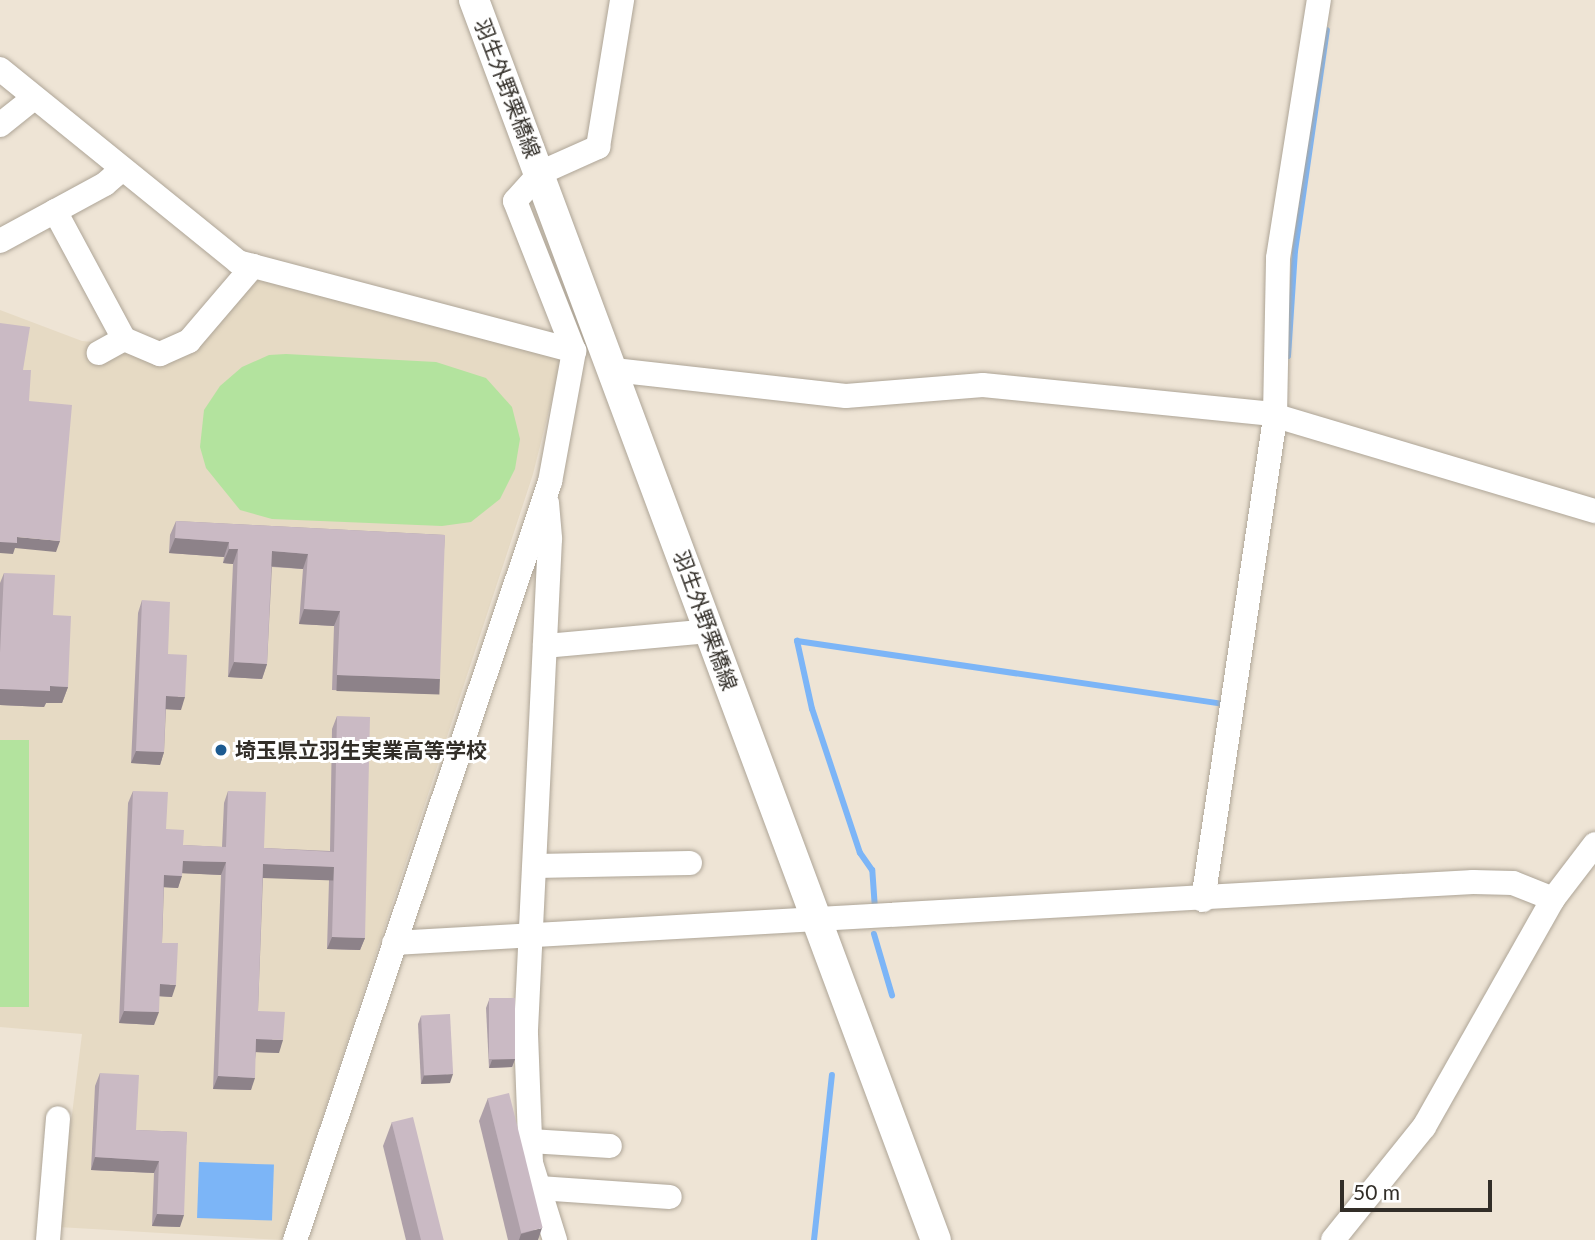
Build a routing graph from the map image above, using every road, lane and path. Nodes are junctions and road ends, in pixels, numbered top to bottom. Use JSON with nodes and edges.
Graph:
{"nodes":[{"id":1,"x":474,"y":0,"type":"edge"},
{"id":2,"x":622,"y":0,"type":"edge"},
{"id":3,"x":1319,"y":0,"type":"edge"},
{"id":4,"x":0,"y":69,"type":"edge"},
{"id":5,"x":34,"y":98,"type":"junction"},
{"id":6,"x":0,"y":125,"type":"edge"},
{"id":7,"x":120,"y":171,"type":"junction"},
{"id":8,"x":540,"y":173,"type":"junction"},
{"id":9,"x":55,"y":211,"type":"junction"},
{"id":10,"x":0,"y":241,"type":"edge"},
{"id":11,"x":253,"y":266,"type":"junction"},
{"id":12,"x":124,"y":339,"type":"junction"},
{"id":13,"x":574,"y":351,"type":"junction"},
{"id":14,"x":99,"y":353,"type":"dead end"},
{"id":15,"x":614,"y":370,"type":"junction"},
{"id":16,"x":1275,"y":416,"type":"junction"},
{"id":17,"x":547,"y":493,"type":"junction"},
{"id":18,"x":1595,"y":511,"type":"edge"},
{"id":19,"x":710,"y":631,"type":"junction"},
{"id":20,"x":545,"y":646,"type":"junction"},
{"id":21,"x":1595,"y":844,"type":"edge"},
{"id":22,"x":690,"y":863,"type":"dead end"},
{"id":23,"x":535,"y":866,"type":"junction"},
{"id":24,"x":1203,"y":900,"type":"junction"},
{"id":25,"x":1548,"y":908,"type":"junction"},
{"id":26,"x":816,"y":922,"type":"junction"},
{"id":27,"x":532,"y":936,"type":"junction"},
{"id":28,"x":394,"y":943,"type":"junction"},
{"id":29,"x":58,"y":1118,"type":"dead end"},
{"id":30,"x":530,"y":1141,"type":"junction"},
{"id":31,"x":610,"y":1146,"type":"dead end"},
{"id":32,"x":539,"y":1188,"type":"junction"},
{"id":33,"x":670,"y":1197,"type":"dead end"},
{"id":34,"x":48,"y":1240,"type":"edge"},
{"id":35,"x":295,"y":1240,"type":"edge"},
{"id":36,"x":555,"y":1240,"type":"edge"},
{"id":37,"x":936,"y":1240,"type":"edge"},
{"id":38,"x":1333,"y":1240,"type":"edge"}],
"edges":[{"from":1,"to":8,"type":"main road","name":"羽生外野栗橋線"},
{"from":2,"to":8,"type":"street"},
{"from":3,"to":16,"type":"street"},
{"from":4,"to":5,"type":"street"},
{"from":5,"to":6,"type":"street"},
{"from":5,"to":7,"type":"street"},
{"from":7,"to":9,"type":"street"},
{"from":7,"to":11,"type":"street"},
{"from":8,"to":13,"type":"street"},
{"from":8,"to":15,"type":"main road","name":"羽生外野栗橋線"},
{"from":9,"to":10,"type":"street"},
{"from":9,"to":12,"type":"street"},
{"from":11,"to":12,"type":"street"},
{"from":11,"to":13,"type":"street"},
{"from":12,"to":14,"type":"street"},
{"from":13,"to":17,"type":"street"},
{"from":15,"to":16,"type":"street"},
{"from":15,"to":19,"type":"main road","name":"羽生外野栗橋線"},
{"from":16,"to":18,"type":"street"},
{"from":16,"to":24,"type":"street"},
{"from":17,"to":20,"type":"street"},
{"from":17,"to":28,"type":"street"},
{"from":19,"to":20,"type":"street"},
{"from":19,"to":26,"type":"main road","name":"羽生外野栗橋線"},
{"from":20,"to":23,"type":"street"},
{"from":21,"to":25,"type":"street"},
{"from":22,"to":23,"type":"street"},
{"from":23,"to":27,"type":"street"},
{"from":24,"to":25,"type":"street"},
{"from":24,"to":26,"type":"street"},
{"from":25,"to":38,"type":"street"},
{"from":26,"to":27,"type":"street"},
{"from":26,"to":37,"type":"main road","name":"羽生外野栗橋線"},
{"from":27,"to":28,"type":"street"},
{"from":27,"to":30,"type":"street"},
{"from":28,"to":35,"type":"street"},
{"from":29,"to":34,"type":"street"},
{"from":30,"to":31,"type":"street"},
{"from":30,"to":32,"type":"street"},
{"from":32,"to":33,"type":"street"},
{"from":32,"to":36,"type":"street"}]}
